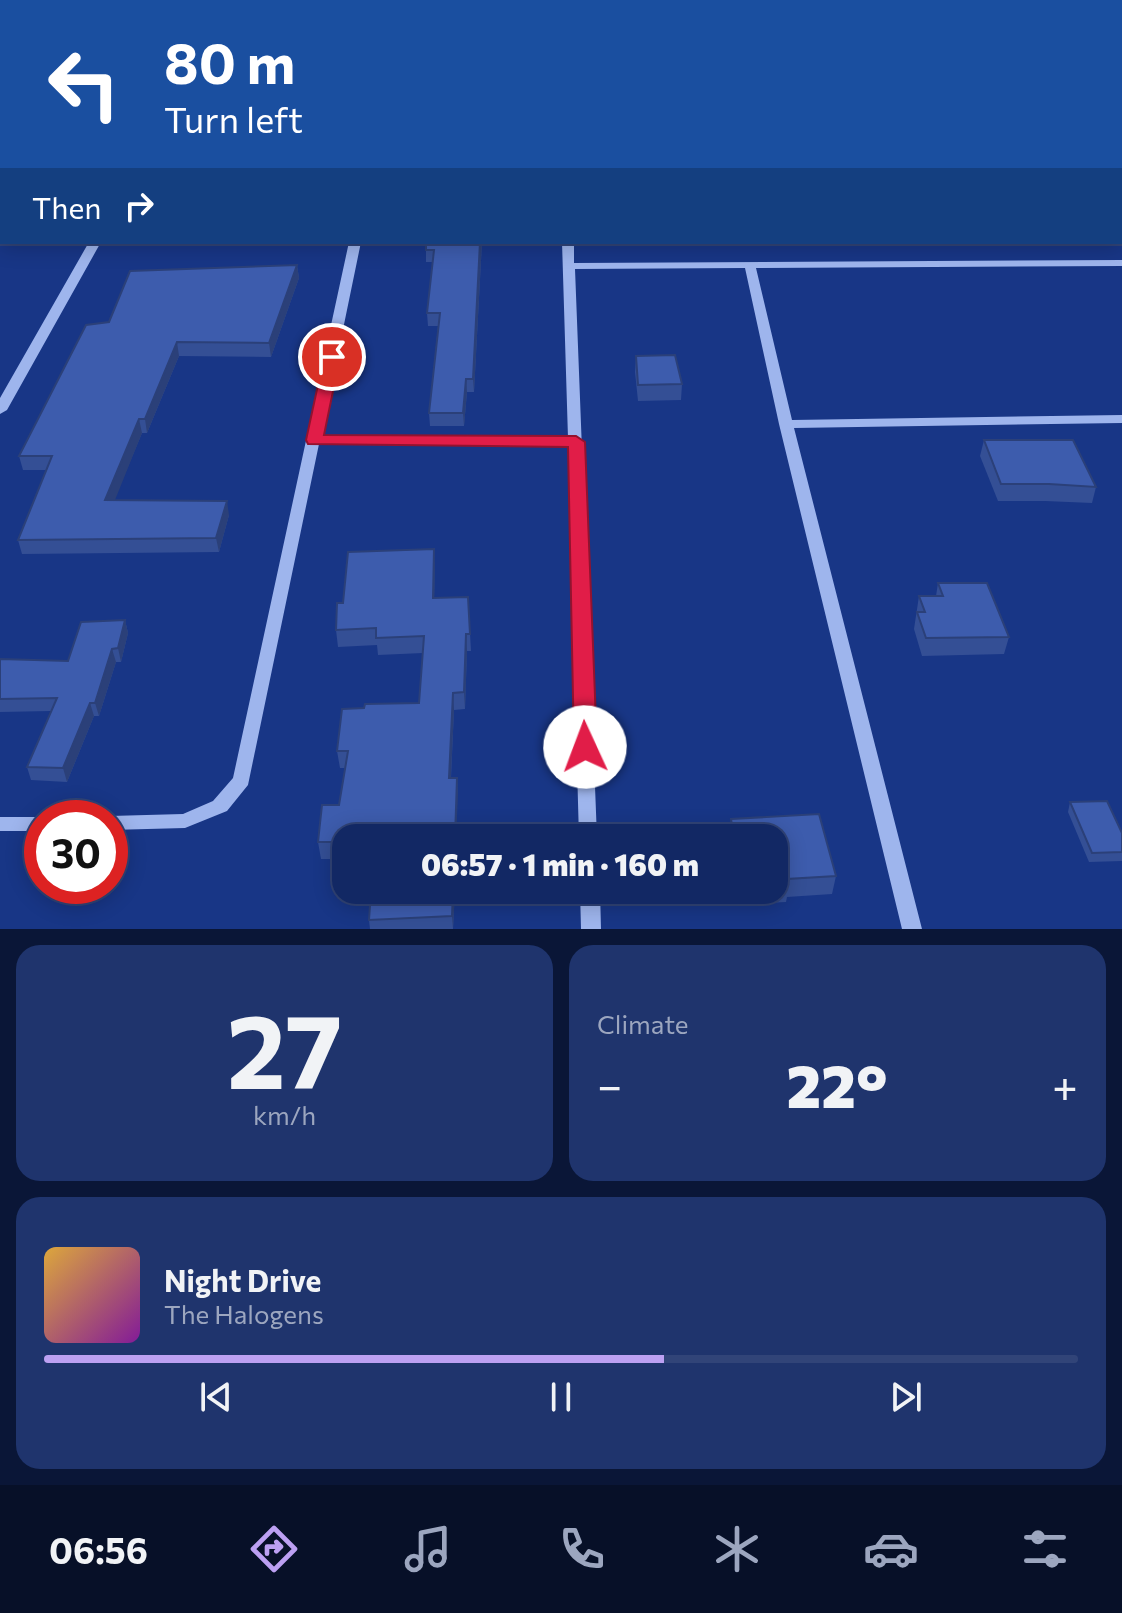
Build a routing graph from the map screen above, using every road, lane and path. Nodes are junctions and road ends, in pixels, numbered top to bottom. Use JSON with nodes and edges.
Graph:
{"nodes":[{"id":1,"x":94,"y":244,"type":"edge"},
{"id":2,"x":355,"y":244,"type":"edge"},
{"id":3,"x":568,"y":244,"type":"edge"},
{"id":4,"x":1122,"y":263,"type":"edge"},
{"id":5,"x":750,"y":265,"type":"junction"},
{"id":6,"x":570,"y":266,"type":"junction"},
{"id":7,"x":0,"y":382,"type":"edge"},
{"id":8,"x":15,"y":382,"type":"junction"},
{"id":9,"x":0,"y":410,"type":"edge"},
{"id":10,"x":1122,"y":420,"type":"edge"},
{"id":11,"x":786,"y":424,"type":"junction"},
{"id":12,"x":314,"y":440,"type":"junction"},
{"id":13,"x":576,"y":442,"type":"junction"},
{"id":14,"x":128,"y":823,"type":"edge"},
{"id":15,"x":0,"y":824,"type":"edge"},
{"id":16,"x":24,"y":824,"type":"edge"},
{"id":17,"x":588,"y":824,"type":"edge"},
{"id":18,"x":590,"y":904,"type":"edge"},
{"id":19,"x":591,"y":929,"type":"edge"},
{"id":20,"x":912,"y":929,"type":"edge"}],
"edges":[{"from":1,"to":8,"type":"street"},
{"from":2,"to":12,"type":"street"},
{"from":3,"to":6,"type":"street"},
{"from":4,"to":5,"type":"street"},
{"from":5,"to":6,"type":"street"},
{"from":5,"to":11,"type":"street"},
{"from":6,"to":13,"type":"street"},
{"from":7,"to":8,"type":"street"},
{"from":8,"to":9,"type":"street"},
{"from":10,"to":11,"type":"street"},
{"from":11,"to":20,"type":"street"},
{"from":12,"to":13,"type":"street"},
{"from":12,"to":14,"type":"street"},
{"from":13,"to":17,"type":"street"},
{"from":15,"to":16,"type":"street"},
{"from":18,"to":19,"type":"street"}]}
